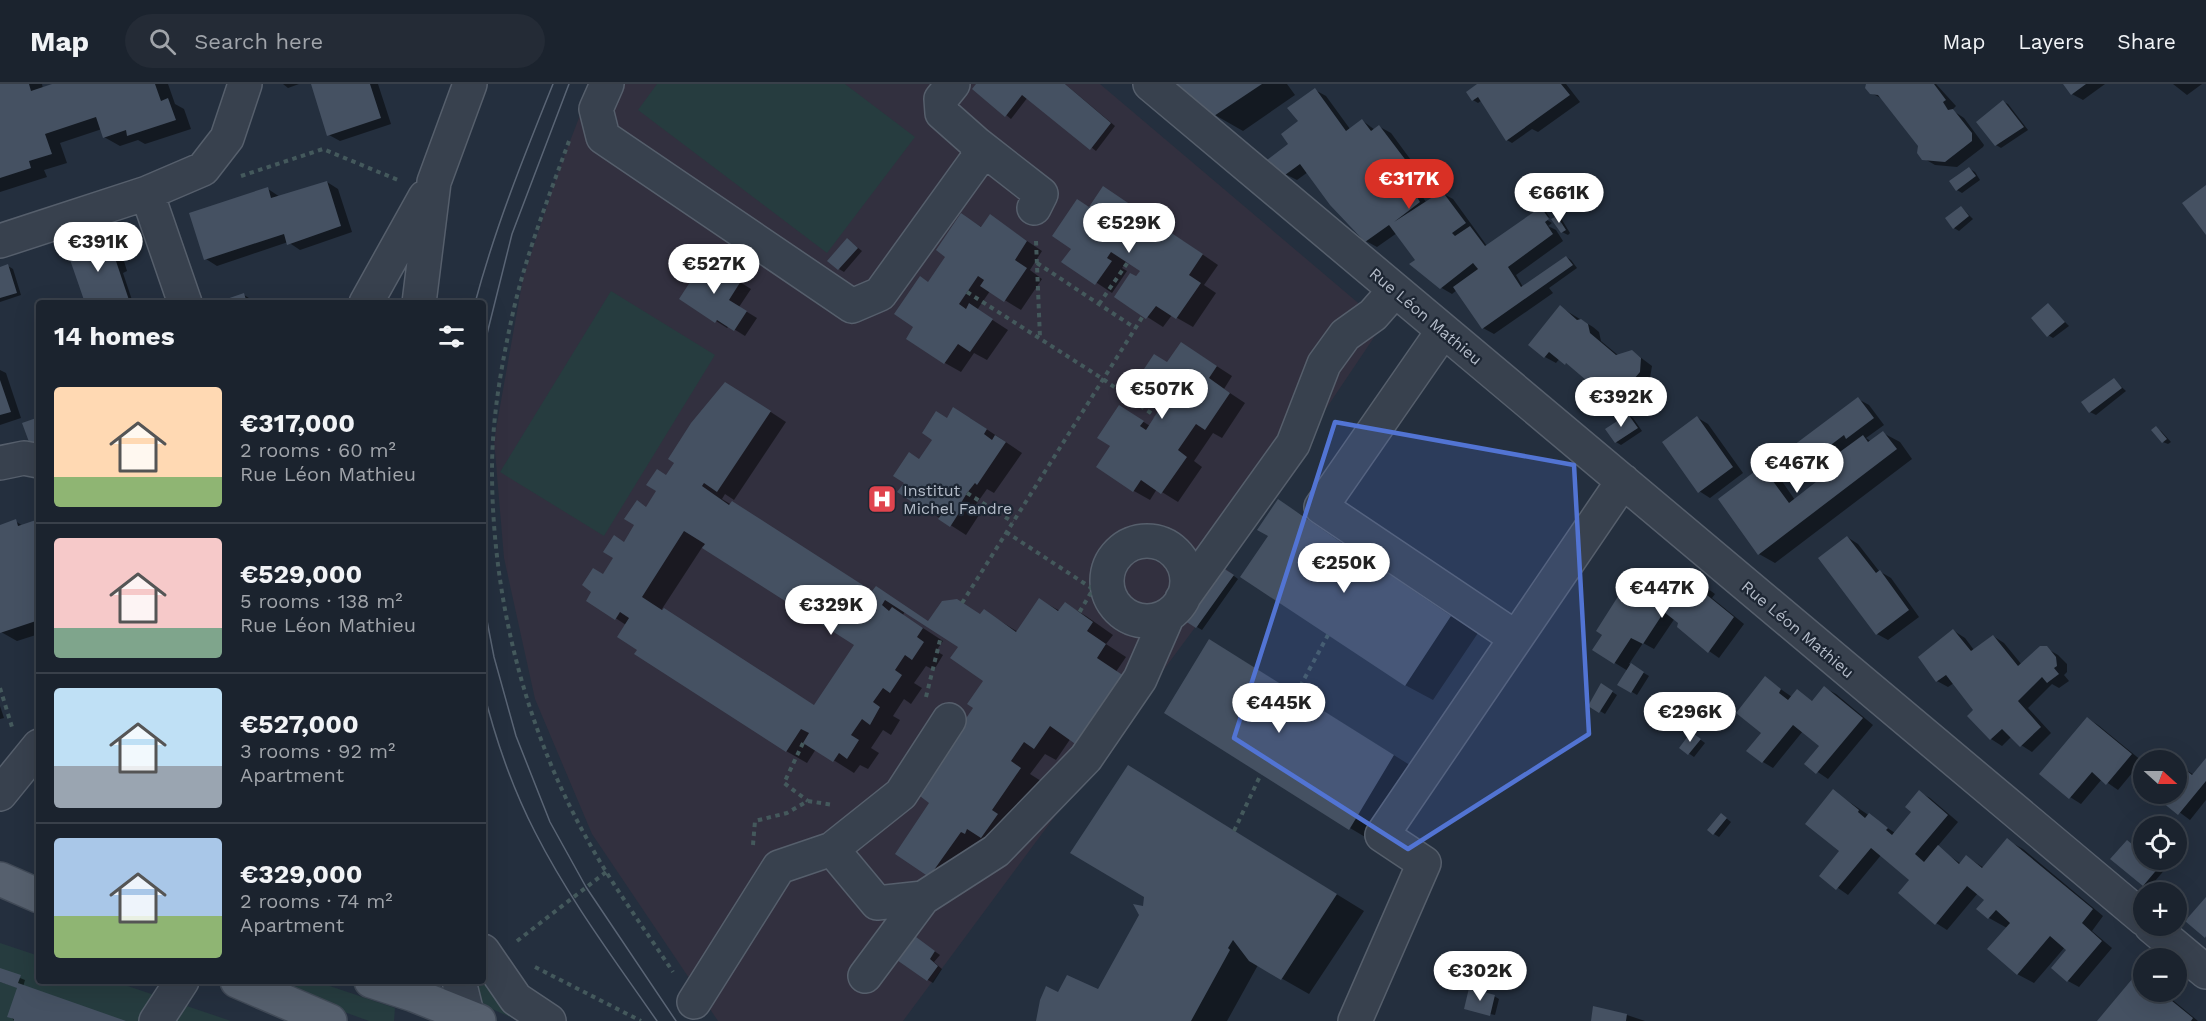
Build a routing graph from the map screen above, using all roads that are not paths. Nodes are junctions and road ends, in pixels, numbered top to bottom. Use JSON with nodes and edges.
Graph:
{"nodes":[{"id":1,"x":245,"y":84,"type":"edge"},
{"id":2,"x":470,"y":84,"type":"edge"},
{"id":3,"x":607,"y":84,"type":"edge"},
{"id":4,"x":953,"y":84,"type":"edge"},
{"id":5,"x":1150,"y":84,"type":"edge"},
{"id":6,"x":977,"y":144,"type":"junction"},
{"id":7,"x":434,"y":182,"type":"junction"},
{"id":8,"x":147,"y":193,"type":"junction"},
{"id":9,"x":1034,"y":208,"type":"road end"},
{"id":10,"x":0,"y":241,"type":"edge"},
{"id":11,"x":1395,"y":290,"type":"junction"},
{"id":12,"x":183,"y":300,"type":"edge"},
{"id":13,"x":368,"y":300,"type":"edge"},
{"id":14,"x":419,"y":300,"type":"edge"},
{"id":15,"x":1443,"y":331,"type":"junction"},
{"id":16,"x":36,"y":460,"type":"edge"},
{"id":17,"x":0,"y":464,"type":"edge"},
{"id":18,"x":1623,"y":481,"type":"junction"},
{"id":19,"x":1516,"y":638,"type":"junction"},
{"id":20,"x":937,"y":711,"type":"road end"},
{"id":21,"x":36,"y":751,"type":"edge"},
{"id":22,"x":0,"y":794,"type":"edge"},
{"id":23,"x":832,"y":849,"type":"junction"},
{"id":24,"x":0,"y":874,"type":"edge"},
{"id":25,"x":0,"y":879,"type":"edge"},
{"id":26,"x":36,"y":883,"type":"edge"},
{"id":27,"x":36,"y":895,"type":"edge"},
{"id":28,"x":923,"y":898,"type":"junction"},
{"id":29,"x":2133,"y":910,"type":"edge"},
{"id":30,"x":2163,"y":936,"type":"edge"},
{"id":31,"x":492,"y":954,"type":"edge"},
{"id":32,"x":2206,"y":972,"type":"edge"},
{"id":33,"x":865,"y":976,"type":"dead end"},
{"id":34,"x":180,"y":984,"type":"edge"},
{"id":35,"x":244,"y":984,"type":"edge"},
{"id":36,"x":380,"y":984,"type":"edge"},
{"id":37,"x":460,"y":984,"type":"edge"},
{"id":38,"x":694,"y":1002,"type":"road end"},
{"id":39,"x":472,"y":1020,"type":"edge"},
{"id":40,"x":156,"y":1021,"type":"edge"},
{"id":41,"x":330,"y":1021,"type":"edge"},
{"id":42,"x":549,"y":1021,"type":"edge"},
{"id":43,"x":1355,"y":1021,"type":"edge"}],
"edges":[{"from":1,"to":8,"type":"street"},
{"from":2,"to":7,"type":"street"},
{"from":3,"to":6,"type":"street"},
{"from":4,"to":6,"type":"street"},
{"from":5,"to":11,"type":"street","name":"Rue Léon Mathieu"},
{"from":6,"to":9,"type":"street"},
{"from":7,"to":13,"type":"street"},
{"from":7,"to":14,"type":"street"},
{"from":8,"to":10,"type":"street"},
{"from":8,"to":12,"type":"street"},
{"from":11,"to":15,"type":"street","name":"Rue Léon Mathieu"},
{"from":11,"to":28,"type":"street"},
{"from":15,"to":18,"type":"street","name":"Rue Léon Mathieu"},
{"from":15,"to":19,"type":"street"},
{"from":16,"to":17,"type":"street"},
{"from":18,"to":19,"type":"street"},
{"from":18,"to":29,"type":"street","name":"Rue Léon Mathieu"},
{"from":19,"to":43,"type":"street"},
{"from":20,"to":23,"type":"street"},
{"from":21,"to":22,"type":"street"},
{"from":23,"to":28,"type":"street"},
{"from":23,"to":38,"type":"street"},
{"from":24,"to":26,"type":"main road"},
{"from":25,"to":27,"type":"main road"},
{"from":28,"to":33,"type":"street"},
{"from":30,"to":32,"type":"street"},
{"from":31,"to":42,"type":"street"},
{"from":34,"to":40,"type":"street"},
{"from":35,"to":41,"type":"main road"},
{"from":36,"to":39,"type":"main road"},
{"from":37,"to":39,"type":"street"}]}
